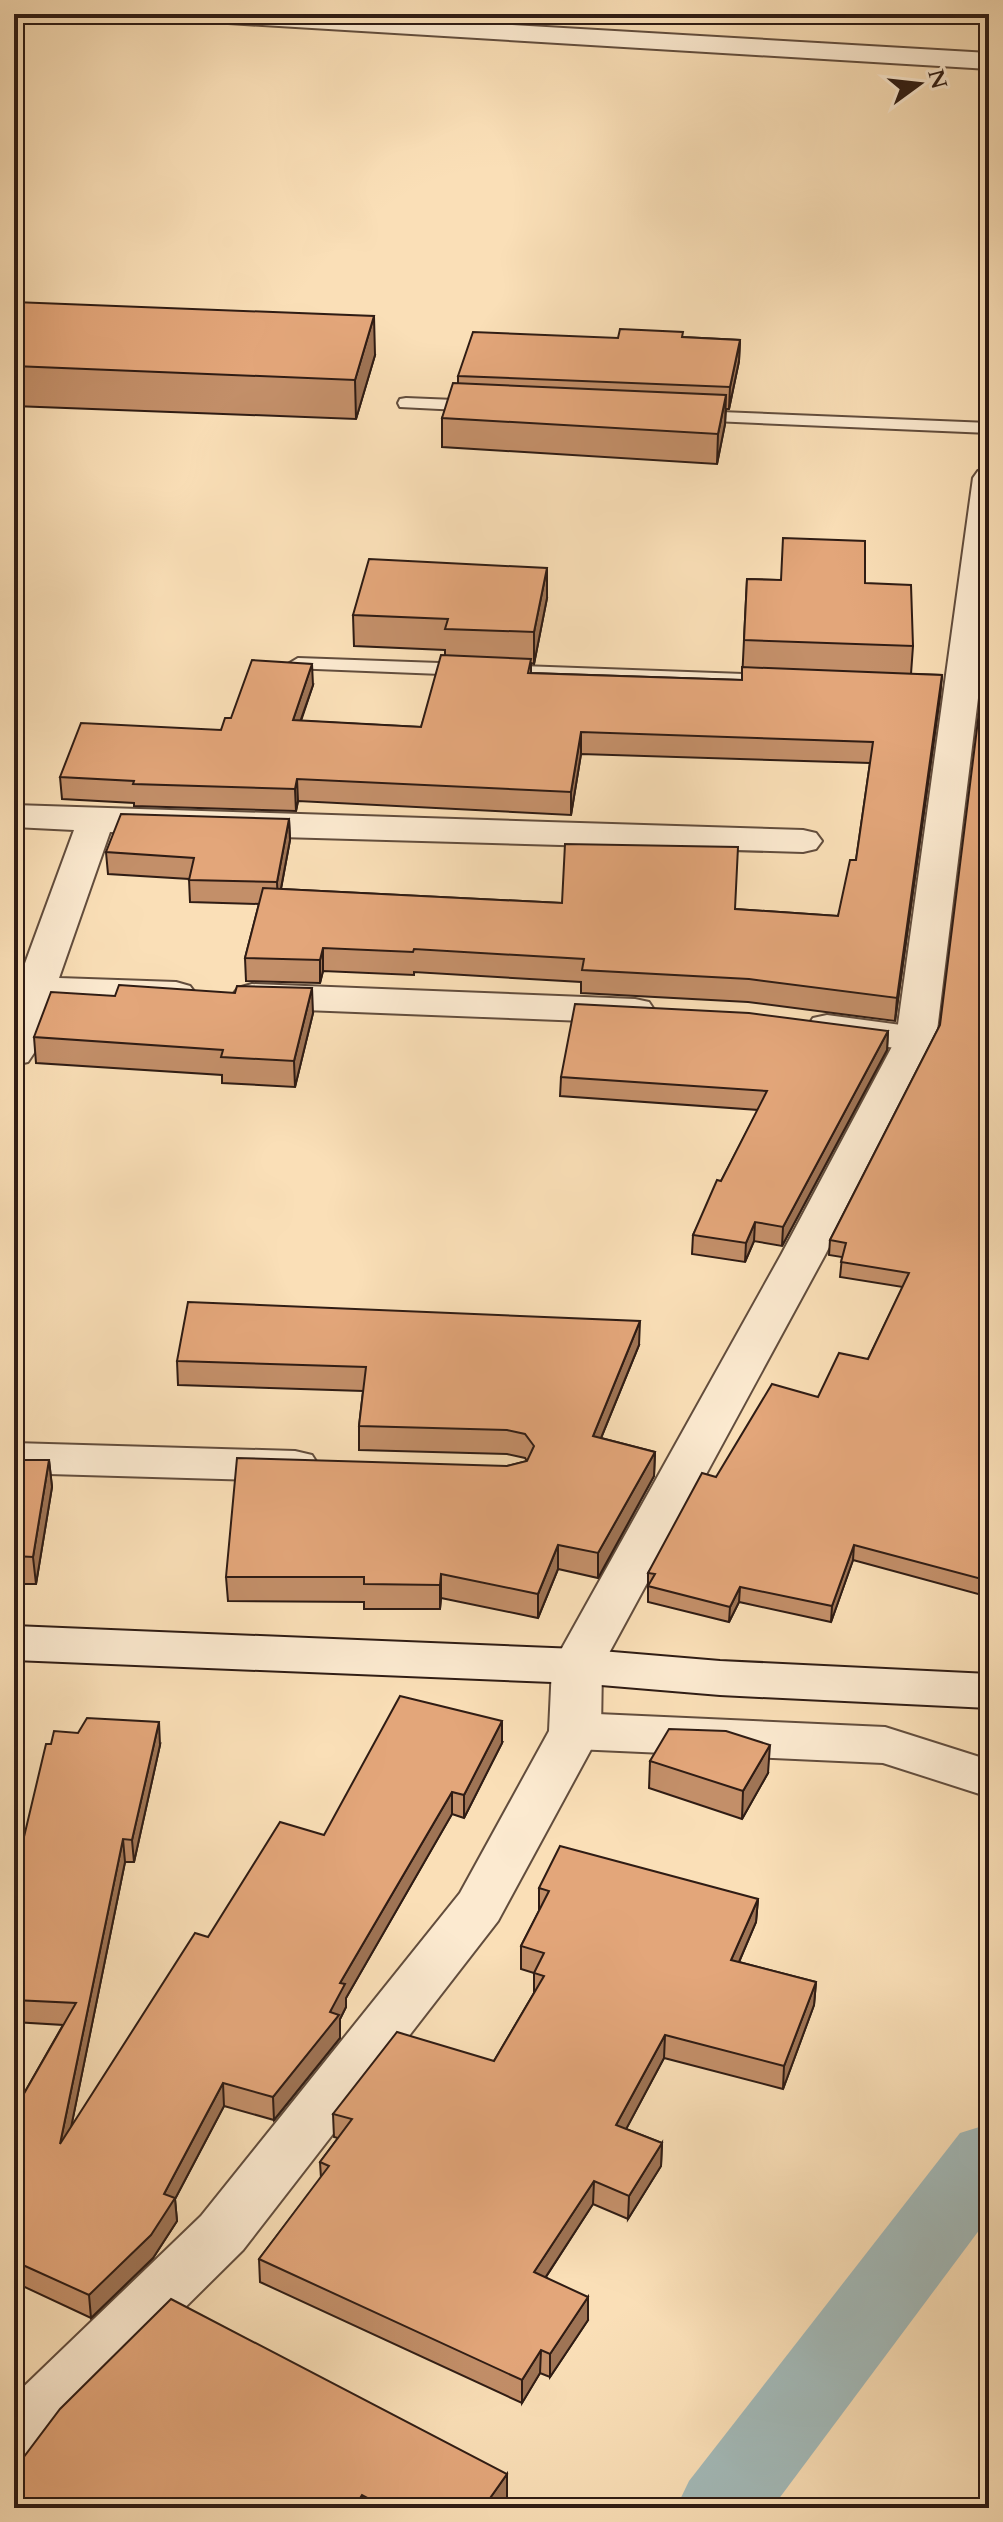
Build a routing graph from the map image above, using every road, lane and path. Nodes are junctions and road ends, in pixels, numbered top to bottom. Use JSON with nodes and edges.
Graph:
{"nodes":[{"id":1,"x":196,"y":14,"type":"edge"},
{"id":2,"x":989,"y":61,"type":"edge"},
{"id":3,"x":406,"y":403,"type":"dead end"},
{"id":4,"x":500,"y":407,"type":"edge"},
{"id":5,"x":674,"y":415,"type":"edge"},
{"id":6,"x":989,"y":428,"type":"edge"},
{"id":7,"x":989,"y":478,"type":"edge"},
{"id":8,"x":298,"y":664,"type":"edge"},
{"id":9,"x":788,"y":682,"type":"edge"},
{"id":10,"x":14,"y":816,"type":"edge"},
{"id":11,"x":97,"y":820,"type":"junction"},
{"id":12,"x":803,"y":841,"type":"dead end"},
{"id":13,"x":26,"y":990,"type":"edge"},
{"id":14,"x":671,"y":1013,"type":"edge"},
{"id":15,"x":794,"y":1023,"type":"edge"},
{"id":16,"x":916,"y":1039,"type":"junction"},
{"id":17,"x":14,"y":1053,"type":"edge"},
{"id":18,"x":14,"y":1458,"type":"edge"},
{"id":19,"x":332,"y":1467,"type":"edge"},
{"id":20,"x":14,"y":1643,"type":"edge"},
{"id":21,"x":577,"y":1666,"type":"junction"},
{"id":22,"x":989,"y":1691,"type":"edge"},
{"id":23,"x":575,"y":1731,"type":"junction"},
{"id":24,"x":989,"y":1779,"type":"edge"},
{"id":25,"x":14,"y":2436,"type":"edge"}],
"edges":[{"from":1,"to":2,"type":"street"},
{"from":3,"to":4,"type":"lane"},
{"from":5,"to":6,"type":"lane"},
{"from":7,"to":16,"type":"street"},
{"from":8,"to":9,"type":"lane"},
{"from":10,"to":11,"type":"street"},
{"from":11,"to":12,"type":"street"},
{"from":11,"to":13,"type":"street"},
{"from":13,"to":14,"type":"street"},
{"from":13,"to":17,"type":"street"},
{"from":15,"to":16,"type":"street"},
{"from":16,"to":21,"type":"street"},
{"from":18,"to":19,"type":"street"},
{"from":20,"to":21,"type":"street"},
{"from":21,"to":22,"type":"street"},
{"from":21,"to":23,"type":"street"},
{"from":23,"to":24,"type":"street"},
{"from":23,"to":25,"type":"street"}]}
